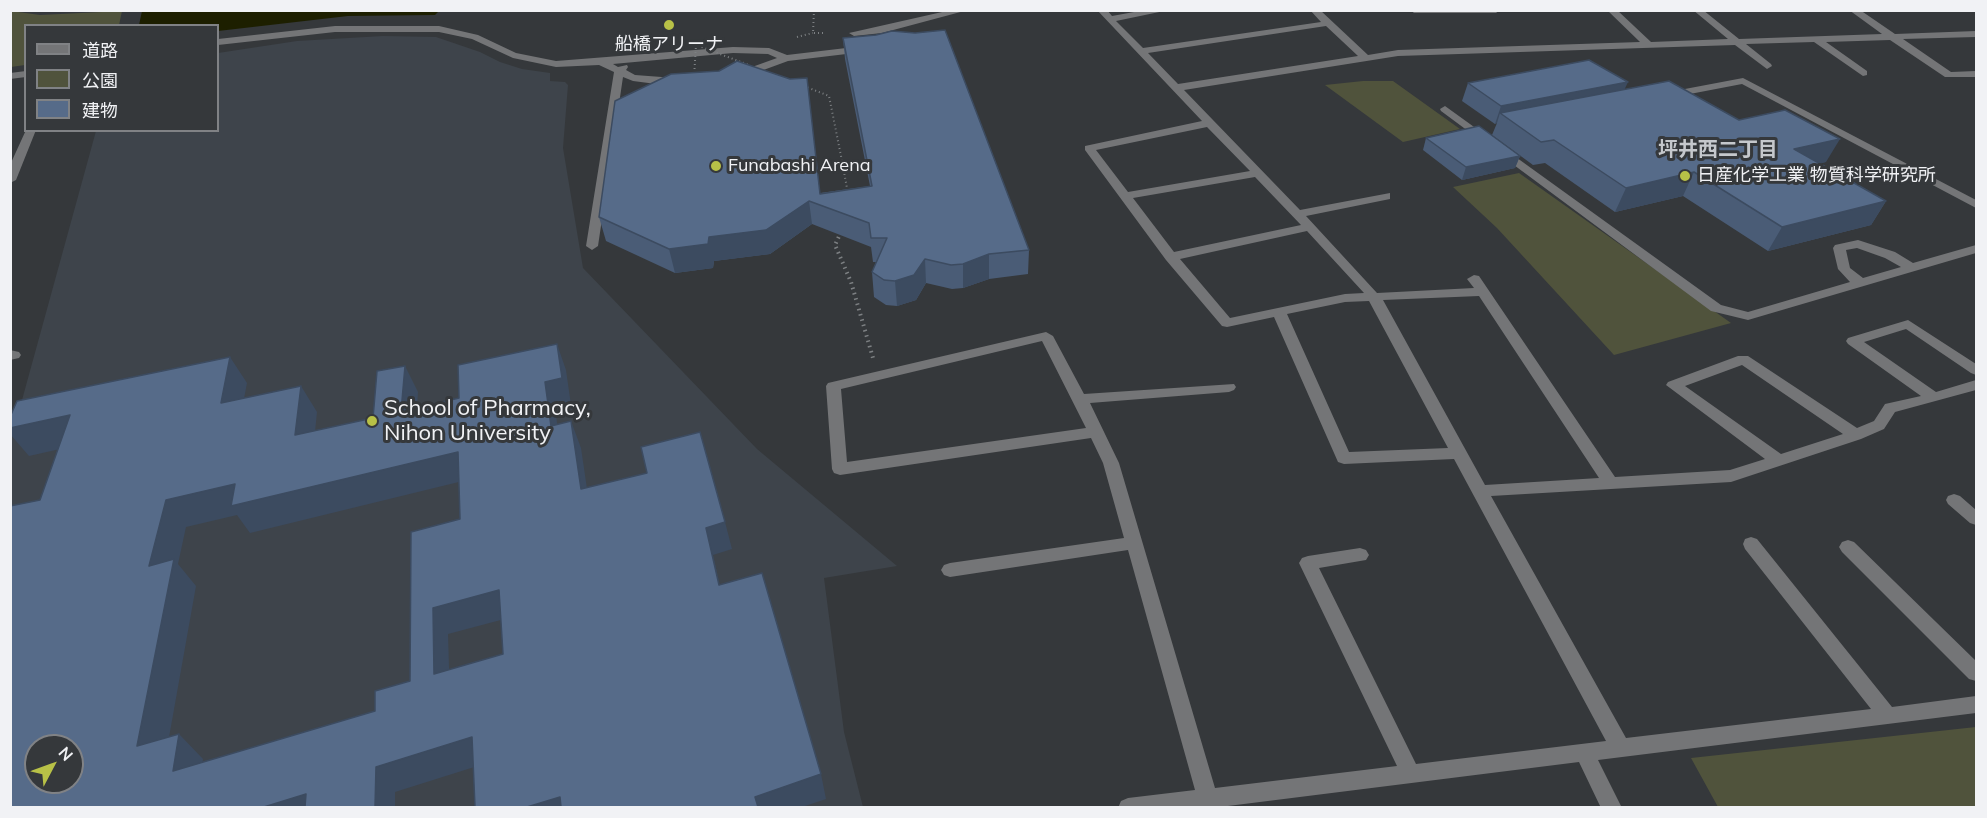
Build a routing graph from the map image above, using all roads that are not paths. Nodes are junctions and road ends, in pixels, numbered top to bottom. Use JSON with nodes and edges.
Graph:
{"nodes":[{"id":1,"x":963,"y":10,"type":"edge"},
{"id":2,"x":1165,"y":10,"type":"edge"},
{"id":3,"x":1314,"y":10,"type":"edge"},
{"id":4,"x":1414,"y":10,"type":"edge"},
{"id":5,"x":1496,"y":10,"type":"edge"},
{"id":6,"x":1611,"y":10,"type":"edge"},
{"id":7,"x":1696,"y":10,"type":"edge"},
{"id":8,"x":1853,"y":10,"type":"edge"},
{"id":9,"x":1105,"y":14,"type":"edge"},
{"id":10,"x":1330,"y":23,"type":"junction"},
{"id":11,"x":854,"y":33,"type":"road end"},
{"id":12,"x":1977,"y":34,"type":"edge"},
{"id":13,"x":1892,"y":37,"type":"junction"},
{"id":14,"x":1816,"y":39,"type":"junction"},
{"id":15,"x":219,"y":42,"type":"edge"},
{"id":16,"x":1737,"y":42,"type":"junction"},
{"id":17,"x":1647,"y":44,"type":"junction"},
{"id":18,"x":879,"y":47,"type":"edge"},
{"id":19,"x":1140,"y":51,"type":"junction"},
{"id":20,"x":643,"y":58,"type":"junction"},
{"id":21,"x":786,"y":58,"type":"junction"},
{"id":22,"x":1366,"y":58,"type":"junction"},
{"id":23,"x":601,"y":62,"type":"junction"},
{"id":24,"x":1767,"y":66,"type":"dead end"},
{"id":25,"x":619,"y":72,"type":"junction"},
{"id":26,"x":731,"y":73,"type":"edge"},
{"id":27,"x":1863,"y":73,"type":"dead end"},
{"id":28,"x":1977,"y":74,"type":"edge"},
{"id":29,"x":690,"y":82,"type":"edge"},
{"id":30,"x":1175,"y":88,"type":"junction"},
{"id":31,"x":1662,"y":96,"type":"edge"},
{"id":32,"x":1445,"y":109,"type":"dead end"},
{"id":33,"x":1209,"y":123,"type":"junction"},
{"id":34,"x":1498,"y":128,"type":"dead end"},
{"id":35,"x":30,"y":132,"type":"edge"},
{"id":36,"x":1470,"y":134,"type":"junction"},
{"id":37,"x":1257,"y":173,"type":"junction"},
{"id":38,"x":10,"y":180,"type":"edge"},
{"id":39,"x":1126,"y":196,"type":"junction"},
{"id":40,"x":1386,"y":196,"type":"dead end"},
{"id":41,"x":1977,"y":205,"type":"edge"},
{"id":42,"x":1297,"y":214,"type":"junction"},
{"id":43,"x":1309,"y":227,"type":"junction"},
{"id":44,"x":592,"y":246,"type":"dead end"},
{"id":45,"x":1977,"y":249,"type":"edge"},
{"id":46,"x":1171,"y":257,"type":"junction"},
{"id":47,"x":1911,"y":268,"type":"junction"},
{"id":48,"x":1474,"y":279,"type":"dead end"},
{"id":49,"x":1860,"y":282,"type":"junction"},
{"id":50,"x":1483,"y":292,"type":"junction"},
{"id":51,"x":1374,"y":297,"type":"junction"},
{"id":52,"x":1279,"y":312,"type":"junction"},
{"id":53,"x":1977,"y":370,"type":"edge"},
{"id":54,"x":1977,"y":385,"type":"edge"},
{"id":55,"x":1228,"y":387,"type":"dead end"},
{"id":56,"x":1934,"y":398,"type":"junction"},
{"id":57,"x":1080,"y":399,"type":"junction"},
{"id":58,"x":1096,"y":432,"type":"junction"},
{"id":59,"x":1856,"y":435,"type":"junction"},
{"id":60,"x":1457,"y":453,"type":"junction"},
{"id":61,"x":1778,"y":460,"type":"junction"},
{"id":62,"x":1611,"y":484,"type":"junction"},
{"id":63,"x":1479,"y":491,"type":"junction"},
{"id":64,"x":1954,"y":500,"type":"dead end"},
{"id":65,"x":1977,"y":519,"type":"edge"},
{"id":66,"x":1132,"y":543,"type":"junction"},
{"id":67,"x":1751,"y":544,"type":"dead end"},
{"id":68,"x":1848,"y":548,"type":"dead end"},
{"id":69,"x":1360,"y":555,"type":"dead end"},
{"id":70,"x":950,"y":570,"type":"dead end"},
{"id":71,"x":1977,"y":673,"type":"edge"},
{"id":72,"x":1977,"y":705,"type":"edge"},
{"id":73,"x":1888,"y":717,"type":"junction"},
{"id":74,"x":1622,"y":749,"type":"junction"},
{"id":75,"x":1584,"y":752,"type":"junction"},
{"id":76,"x":1411,"y":774,"type":"junction"},
{"id":77,"x":1207,"y":796,"type":"junction"},
{"id":78,"x":1232,"y":801,"type":"edge"},
{"id":79,"x":1128,"y":807,"type":"edge"},
{"id":80,"x":1612,"y":807,"type":"edge"}],
"edges":[{"from":1,"to":11,"type":"street"},
{"from":2,"to":9,"type":"street"},
{"from":3,"to":10,"type":"street"},
{"from":4,"to":5,"type":"street"},
{"from":6,"to":17,"type":"street"},
{"from":7,"to":16,"type":"street"},
{"from":8,"to":13,"type":"street"},
{"from":9,"to":19,"type":"street"},
{"from":10,"to":19,"type":"street"},
{"from":10,"to":22,"type":"street"},
{"from":12,"to":13,"type":"street"},
{"from":13,"to":14,"type":"street"},
{"from":13,"to":28,"type":"street"},
{"from":14,"to":16,"type":"street"},
{"from":14,"to":27,"type":"street"},
{"from":15,"to":23,"type":"street"},
{"from":16,"to":17,"type":"street"},
{"from":16,"to":24,"type":"street"},
{"from":17,"to":22,"type":"street"},
{"from":18,"to":21,"type":"street"},
{"from":19,"to":30,"type":"street"},
{"from":20,"to":21,"type":"street"},
{"from":20,"to":23,"type":"street"},
{"from":20,"to":25,"type":"street"},
{"from":21,"to":26,"type":"street"},
{"from":22,"to":30,"type":"street"},
{"from":23,"to":25,"type":"street"},
{"from":25,"to":29,"type":"street"},
{"from":25,"to":44,"type":"street"},
{"from":30,"to":33,"type":"street"},
{"from":31,"to":41,"type":"street"},
{"from":32,"to":36,"type":"street"},
{"from":33,"to":37,"type":"street"},
{"from":33,"to":39,"type":"street"},
{"from":34,"to":36,"type":"street"},
{"from":35,"to":38,"type":"street"},
{"from":36,"to":49,"type":"street"},
{"from":37,"to":39,"type":"street"},
{"from":37,"to":42,"type":"street"},
{"from":39,"to":46,"type":"street"},
{"from":40,"to":42,"type":"street"},
{"from":42,"to":43,"type":"street"},
{"from":43,"to":46,"type":"street"},
{"from":43,"to":51,"type":"street"},
{"from":45,"to":47,"type":"street"},
{"from":46,"to":52,"type":"street"},
{"from":47,"to":49,"type":"street"},
{"from":47,"to":49,"type":"street"},
{"from":48,"to":50,"type":"street"},
{"from":50,"to":51,"type":"street"},
{"from":50,"to":62,"type":"street"},
{"from":51,"to":52,"type":"street"},
{"from":51,"to":60,"type":"street"},
{"from":52,"to":60,"type":"street"},
{"from":53,"to":56,"type":"street"},
{"from":54,"to":56,"type":"street"},
{"from":55,"to":57,"type":"street"},
{"from":56,"to":59,"type":"street"},
{"from":57,"to":58,"type":"street"},
{"from":57,"to":58,"type":"street"},
{"from":58,"to":66,"type":"street"},
{"from":59,"to":61,"type":"street"},
{"from":59,"to":61,"type":"street"},
{"from":60,"to":63,"type":"street"},
{"from":61,"to":62,"type":"street"},
{"from":62,"to":63,"type":"street"},
{"from":63,"to":74,"type":"street"},
{"from":64,"to":65,"type":"street"},
{"from":66,"to":70,"type":"street"},
{"from":66,"to":77,"type":"street"},
{"from":67,"to":73,"type":"street"},
{"from":68,"to":71,"type":"street"},
{"from":69,"to":76,"type":"street"},
{"from":72,"to":73,"type":"street"},
{"from":73,"to":74,"type":"street"},
{"from":74,"to":75,"type":"street"},
{"from":75,"to":76,"type":"street"},
{"from":75,"to":80,"type":"street"},
{"from":76,"to":78,"type":"street"},
{"from":77,"to":78,"type":"street"},
{"from":77,"to":79,"type":"street"}]}
